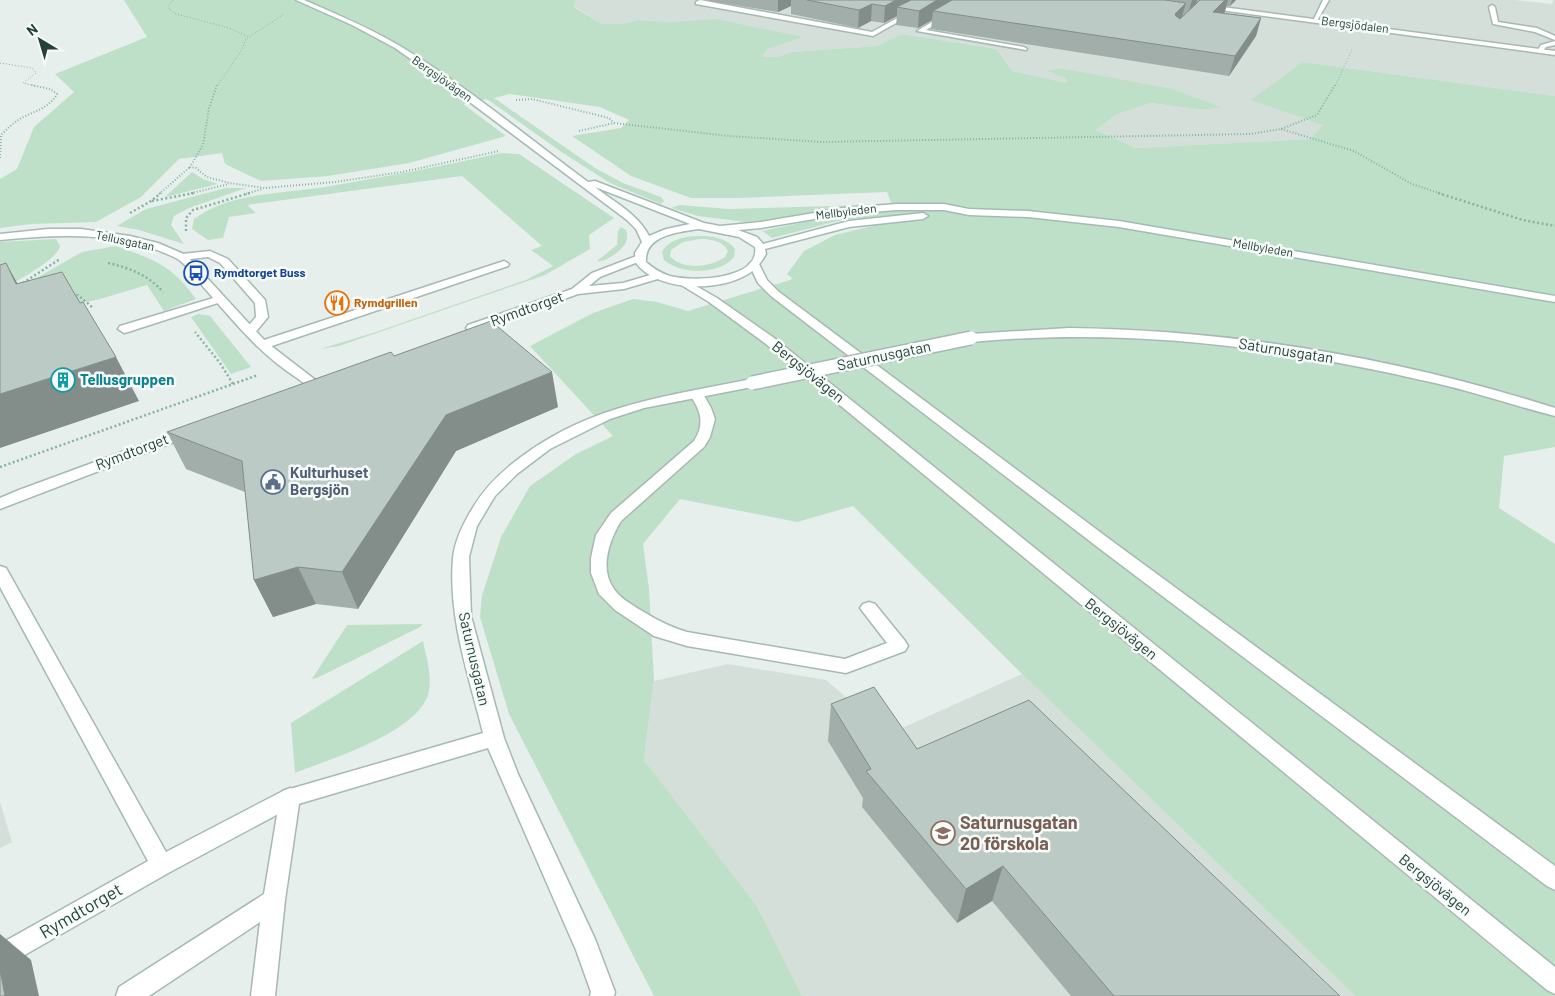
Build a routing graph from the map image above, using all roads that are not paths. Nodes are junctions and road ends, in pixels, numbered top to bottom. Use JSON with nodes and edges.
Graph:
{"nodes":[{"id":1,"x":299,"y":0,"type":"edge"},
{"id":2,"x":705,"y":0,"type":"edge"},
{"id":3,"x":934,"y":0,"type":"edge"},
{"id":4,"x":972,"y":0,"type":"edge"},
{"id":5,"x":1317,"y":0,"type":"edge"},
{"id":6,"x":1326,"y":0,"type":"edge"},
{"id":7,"x":1202,"y":6,"type":"edge"},
{"id":8,"x":1492,"y":7,"type":"dead end"},
{"id":9,"x":791,"y":10,"type":"dead end"},
{"id":10,"x":776,"y":17,"type":"junction"},
{"id":11,"x":1315,"y":20,"type":"junction"},
{"id":12,"x":1555,"y":38,"type":"edge"},
{"id":13,"x":1555,"y":43,"type":"edge"},
{"id":14,"x":1024,"y":49,"type":"edge"},
{"id":15,"x":1540,"y":50,"type":"junction"},
{"id":16,"x":1555,"y":53,"type":"edge"},
{"id":17,"x":575,"y":176,"type":"junction"},
{"id":18,"x":969,"y":212,"type":"junction"},
{"id":19,"x":707,"y":226,"type":"junction"},
{"id":20,"x":722,"y":228,"type":"junction"},
{"id":21,"x":0,"y":237,"type":"edge"},
{"id":22,"x":647,"y":242,"type":"junction"},
{"id":23,"x":759,"y":248,"type":"junction"},
{"id":24,"x":182,"y":257,"type":"junction"},
{"id":25,"x":639,"y":258,"type":"junction"},
{"id":26,"x":504,"y":264,"type":"dead end"},
{"id":27,"x":754,"y":264,"type":"junction"},
{"id":28,"x":658,"y":276,"type":"junction"},
{"id":29,"x":682,"y":282,"type":"junction"},
{"id":30,"x":576,"y":291,"type":"junction"},
{"id":31,"x":1555,"y":299,"type":"edge"},
{"id":32,"x":220,"y":300,"type":"junction"},
{"id":33,"x":124,"y":329,"type":"dead end"},
{"id":34,"x":250,"y":331,"type":"junction"},
{"id":35,"x":457,"y":334,"type":"edge"},
{"id":36,"x":262,"y":345,"type":"junction"},
{"id":37,"x":299,"y":391,"type":"edge"},
{"id":38,"x":696,"y":395,"type":"junction"},
{"id":39,"x":1555,"y":412,"type":"edge"},
{"id":40,"x":206,"y":426,"type":"edge"},
{"id":41,"x":0,"y":504,"type":"edge"},
{"id":42,"x":0,"y":572,"type":"edge"},
{"id":43,"x":869,"y":608,"type":"dead end"},
{"id":44,"x":494,"y":738,"type":"junction"},
{"id":45,"x":290,"y":797,"type":"junction"},
{"id":46,"x":162,"y":865,"type":"junction"},
{"id":47,"x":1555,"y":879,"type":"edge"},
{"id":48,"x":274,"y":900,"type":"junction"},
{"id":49,"x":0,"y":957,"type":"edge"},
{"id":50,"x":1555,"y":982,"type":"edge"},
{"id":51,"x":128,"y":996,"type":"edge"},
{"id":52,"x":263,"y":996,"type":"edge"},
{"id":53,"x":602,"y":996,"type":"edge"}],
"edges":[{"from":1,"to":17,"type":"street","name":"Bergsjövägen"},
{"from":2,"to":10,"type":"street"},
{"from":3,"to":10,"type":"street"},
{"from":4,"to":14,"type":"street"},
{"from":5,"to":6,"type":"street"},
{"from":6,"to":11,"type":"street"},
{"from":7,"to":11,"type":"street","name":"Bergsjödalen"},
{"from":8,"to":12,"type":"street"},
{"from":9,"to":10,"type":"street"},
{"from":11,"to":15,"type":"street","name":"Bergsjödalen"},
{"from":13,"to":15,"type":"street"},
{"from":15,"to":16,"type":"street","name":"Bergsjödalen"},
{"from":17,"to":19,"type":"street","name":"Bergsjövägen"},
{"from":17,"to":22,"type":"street","name":"Bergsjövägen"},
{"from":18,"to":20,"type":"street","name":"Mellbyleden"},
{"from":18,"to":23,"type":"street","name":"Mellbyleden"},
{"from":18,"to":31,"type":"street","name":"Mellbyleden"},
{"from":19,"to":20,"type":"street","name":"Bergsjövägen"},
{"from":19,"to":22,"type":"street","name":"Bergsjövägen"},
{"from":20,"to":23,"type":"street","name":"Bergsjövägen"},
{"from":21,"to":24,"type":"street","name":"Tellusgatan"},
{"from":22,"to":25,"type":"street"},
{"from":23,"to":27,"type":"street"},
{"from":24,"to":32,"type":"street","name":"Tellusgatan"},
{"from":24,"to":34,"type":"street"},
{"from":25,"to":28,"type":"street","name":"Bergsjövägen"},
{"from":25,"to":30,"type":"street","name":"Rymdtorget"},
{"from":26,"to":36,"type":"street"},
{"from":27,"to":29,"type":"street","name":"Bergsjövägen"},
{"from":27,"to":47,"type":"street"},
{"from":28,"to":29,"type":"street","name":"Bergsjövägen"},
{"from":28,"to":30,"type":"street","name":"Rymdtorget"},
{"from":29,"to":50,"type":"street","name":"Bergsjövägen"},
{"from":30,"to":35,"type":"street","name":"Rymdtorget"},
{"from":32,"to":33,"type":"street"},
{"from":32,"to":34,"type":"street","name":"Tellusgatan"},
{"from":34,"to":36,"type":"street","name":"Tellusgatan"},
{"from":36,"to":37,"type":"street","name":"Tellusgatan"},
{"from":38,"to":39,"type":"street","name":"Saturnusgatan","bridge":true},
{"from":38,"to":43,"type":"street"},
{"from":38,"to":44,"type":"street","name":"Saturnusgatan"},
{"from":40,"to":41,"type":"street","name":"Rymdtorget"},
{"from":42,"to":46,"type":"street"},
{"from":44,"to":45,"type":"street"},
{"from":44,"to":53,"type":"street","name":"Saturnusgatan"},
{"from":45,"to":46,"type":"street","name":"Rymdtorget"},
{"from":45,"to":48,"type":"street"},
{"from":46,"to":49,"type":"street","name":"Rymdtorget"},
{"from":48,"to":51,"type":"street"},
{"from":48,"to":52,"type":"street"}]}
